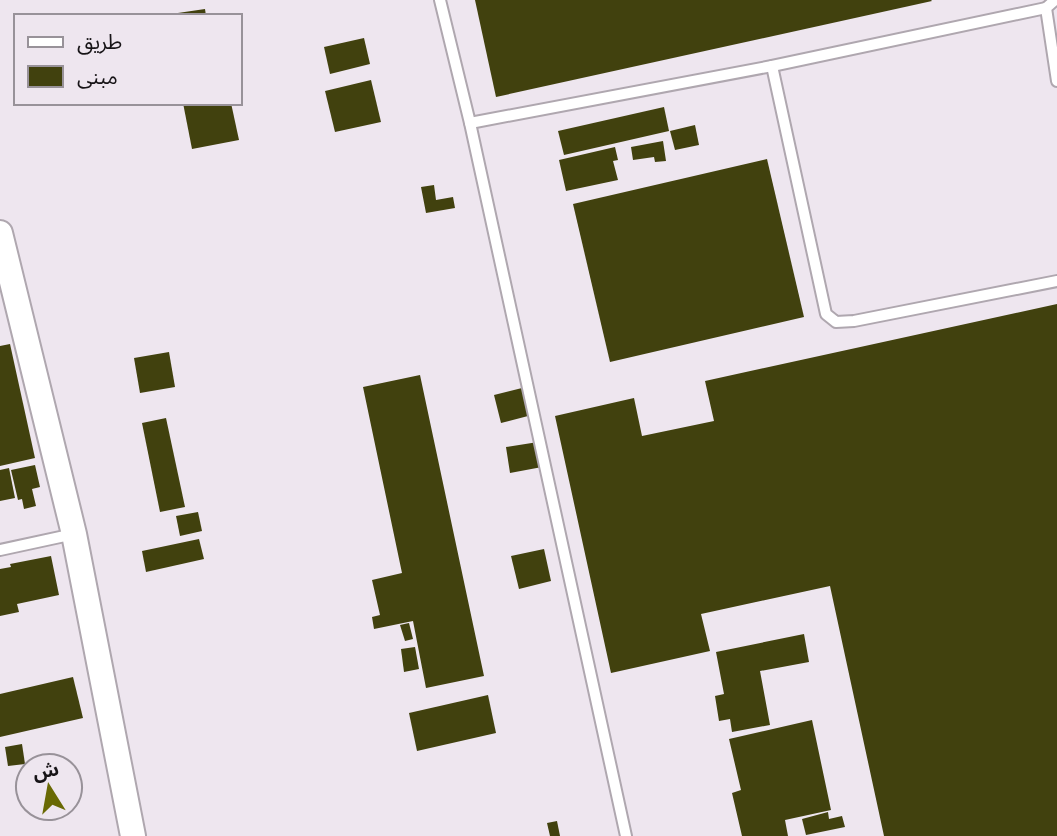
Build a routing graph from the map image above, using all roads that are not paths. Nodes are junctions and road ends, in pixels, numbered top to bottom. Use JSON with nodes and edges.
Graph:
{"nodes":[{"id":1,"x":440,"y":0,"type":"edge"},
{"id":2,"x":1055,"y":0,"type":"edge"},
{"id":3,"x":1046,"y":8,"type":"junction"},
{"id":4,"x":772,"y":66,"type":"junction"},
{"id":5,"x":1057,"y":80,"type":"edge"},
{"id":6,"x":470,"y":123,"type":"junction"},
{"id":7,"x":1,"y":238,"type":"edge"},
{"id":8,"x":1057,"y":281,"type":"edge"},
{"id":9,"x":74,"y":534,"type":"junction"},
{"id":10,"x":0,"y":550,"type":"edge"},
{"id":11,"x":134,"y":836,"type":"edge"},
{"id":12,"x":625,"y":836,"type":"edge"}],
"edges":[{"from":1,"to":6,"type":"lane"},
{"from":2,"to":3,"type":"lane"},
{"from":3,"to":4,"type":"lane"},
{"from":3,"to":5,"type":"lane"},
{"from":4,"to":6,"type":"lane"},
{"from":4,"to":8,"type":"lane"},
{"from":6,"to":12,"type":"lane"},
{"from":7,"to":9,"type":"street"},
{"from":9,"to":10,"type":"lane"},
{"from":9,"to":11,"type":"street"}]}
